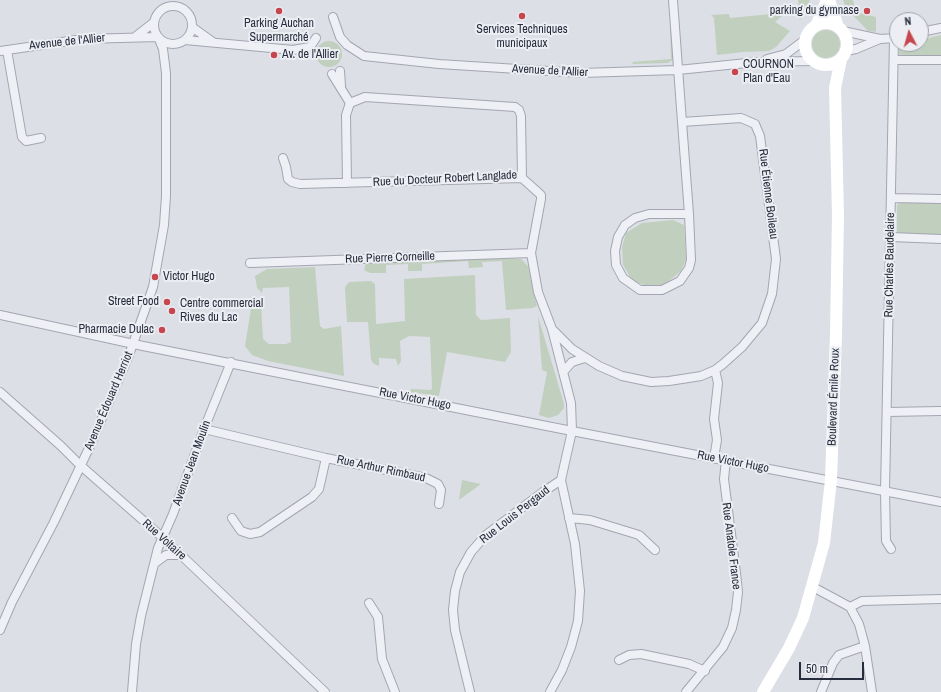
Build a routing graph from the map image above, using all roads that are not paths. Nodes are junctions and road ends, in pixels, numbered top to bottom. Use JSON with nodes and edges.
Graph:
{"nodes":[{"id":1,"x":674,"y":0,"type":"edge"},
{"id":2,"x":828,"y":0,"type":"edge"},
{"id":3,"x":164,"y":4,"type":"edge"},
{"id":4,"x":333,"y":17,"type":"dead end"},
{"id":5,"x":153,"y":23,"type":"junction"},
{"id":6,"x":816,"y":26,"type":"junction"},
{"id":7,"x":192,"y":27,"type":"junction"},
{"id":8,"x":941,"y":28,"type":"edge"},
{"id":9,"x":840,"y":29,"type":"junction"},
{"id":10,"x":929,"y":30,"type":"edge"},
{"id":11,"x":134,"y":37,"type":"junction"},
{"id":12,"x":158,"y":38,"type":"junction"},
{"id":13,"x":316,"y":38,"type":"dead end"},
{"id":14,"x":889,"y":38,"type":"edge"},
{"id":15,"x":806,"y":39,"type":"junction"},
{"id":16,"x":880,"y":39,"type":"junction"},
{"id":17,"x":185,"y":40,"type":"junction"},
{"id":18,"x":214,"y":42,"type":"junction"},
{"id":19,"x":4,"y":50,"type":"edge"},
{"id":20,"x":895,"y":52,"type":"edge"},
{"id":21,"x":843,"y":55,"type":"junction"},
{"id":22,"x":894,"y":60,"type":"junction"},
{"id":23,"x":941,"y":60,"type":"edge"},
{"id":24,"x":757,"y":62,"type":"junction"},
{"id":25,"x":818,"y":63,"type":"junction"},
{"id":26,"x":678,"y":70,"type":"junction"},
{"id":27,"x":340,"y":71,"type":"dead end"},
{"id":28,"x":332,"y":74,"type":"dead end"},
{"id":29,"x":341,"y":86,"type":"junction"},
{"id":30,"x":835,"y":88,"type":"junction"},
{"id":31,"x":350,"y":103,"type":"junction"},
{"id":32,"x":682,"y":122,"type":"junction"},
{"id":33,"x":41,"y":138,"type":"dead end"},
{"id":34,"x":282,"y":158,"type":"dead end"},
{"id":35,"x":522,"y":178,"type":"junction"},
{"id":36,"x":347,"y":183,"type":"junction"},
{"id":37,"x":891,"y":198,"type":"junction"},
{"id":38,"x":941,"y":199,"type":"edge"},
{"id":39,"x":689,"y":214,"type":"junction"},
{"id":40,"x":891,"y":238,"type":"junction"},
{"id":41,"x":941,"y":239,"type":"edge"},
{"id":42,"x":531,"y":253,"type":"junction"},
{"id":43,"x":250,"y":264,"type":"dead end"},
{"id":44,"x":0,"y":314,"type":"edge"},
{"id":45,"x":552,"y":329,"type":"junction"},
{"id":46,"x":134,"y":343,"type":"junction"},
{"id":47,"x":585,"y":358,"type":"junction"},
{"id":48,"x":231,"y":362,"type":"junction"},
{"id":49,"x":715,"y":370,"type":"junction"},
{"id":50,"x":562,"y":372,"type":"junction"},
{"id":51,"x":0,"y":392,"type":"edge"},
{"id":52,"x":941,"y":411,"type":"edge"},
{"id":53,"x":887,"y":412,"type":"junction"},
{"id":54,"x":204,"y":429,"type":"junction"},
{"id":55,"x":572,"y":431,"type":"junction"},
{"id":56,"x":326,"y":458,"type":"junction"},
{"id":57,"x":714,"y":458,"type":"junction"},
{"id":58,"x":726,"y":460,"type":"junction"},
{"id":59,"x":80,"y":465,"type":"junction"},
{"id":60,"x":561,"y":480,"type":"junction"},
{"id":61,"x":831,"y":480,"type":"junction"},
{"id":62,"x":885,"y":491,"type":"junction"},
{"id":63,"x":941,"y":502,"type":"edge"},
{"id":64,"x":439,"y":504,"type":"dead end"},
{"id":65,"x":232,"y":518,"type":"dead end"},
{"id":66,"x":569,"y":518,"type":"junction"},
{"id":67,"x":162,"y":537,"type":"junction"},
{"id":68,"x":891,"y":548,"type":"dead end"},
{"id":69,"x":655,"y":550,"type":"dead end"},
{"id":70,"x":180,"y":554,"type":"junction"},
{"id":71,"x":155,"y":563,"type":"junction"},
{"id":72,"x":813,"y":587,"type":"junction"},
{"id":73,"x":941,"y":599,"type":"edge"},
{"id":74,"x":369,"y":603,"type":"dead end"},
{"id":75,"x":850,"y":607,"type":"junction"},
{"id":76,"x":0,"y":630,"type":"edge"},
{"id":77,"x":865,"y":646,"type":"junction"},
{"id":78,"x":619,"y":660,"type":"dead end"},
{"id":79,"x":705,"y":670,"type":"junction"},
{"id":80,"x":132,"y":692,"type":"edge"},
{"id":81,"x":326,"y":692,"type":"edge"},
{"id":82,"x":396,"y":692,"type":"edge"},
{"id":83,"x":470,"y":692,"type":"edge"},
{"id":84,"x":550,"y":692,"type":"edge"},
{"id":85,"x":686,"y":692,"type":"edge"},
{"id":86,"x":763,"y":692,"type":"edge"},
{"id":87,"x":821,"y":692,"type":"edge"},
{"id":88,"x":872,"y":692,"type":"edge"}],
"edges":[{"from":1,"to":26,"type":"street"},
{"from":2,"to":6,"type":"main road"},
{"from":2,"to":9,"type":"main road"},
{"from":3,"to":5,"type":"street"},
{"from":3,"to":7,"type":"street"},
{"from":4,"to":26,"type":"street","name":"Avenue de l'Allier"},
{"from":5,"to":11,"type":"street"},
{"from":5,"to":12,"type":"street"},
{"from":6,"to":9,"type":"main road"},
{"from":6,"to":15,"type":"main road"},
{"from":7,"to":17,"type":"street"},
{"from":7,"to":18,"type":"street"},
{"from":8,"to":10,"type":"street"},
{"from":9,"to":16,"type":"street"},
{"from":9,"to":21,"type":"main road"},
{"from":11,"to":12,"type":"street","name":"Avenue de l'Allier"},
{"from":11,"to":19,"type":"street","name":"Avenue de l'Allier"},
{"from":12,"to":17,"type":"street"},
{"from":12,"to":46,"type":"street","name":"Avenue Édouard Herriot"},
{"from":13,"to":18,"type":"street"},
{"from":14,"to":16,"type":"street"},
{"from":15,"to":24,"type":"street","name":"Avenue de l'Allier"},
{"from":15,"to":25,"type":"main road"},
{"from":16,"to":21,"type":"street"},
{"from":17,"to":18,"type":"street"},
{"from":19,"to":33,"type":"street"},
{"from":20,"to":22,"type":"street","name":"Rue Charles Baudelaire"},
{"from":21,"to":25,"type":"main road"},
{"from":21,"to":30,"type":"main road","name":"Boulevard Émile Roux"},
{"from":22,"to":23,"type":"street"},
{"from":22,"to":37,"type":"street","name":"Rue Charles Baudelaire"},
{"from":24,"to":25,"type":"street","name":"Avenue de l'Allier"},
{"from":24,"to":26,"type":"street","name":"Avenue de l'Allier"},
{"from":25,"to":30,"type":"main road","name":"Boulevard Émile Roux"},
{"from":26,"to":32,"type":"street"},
{"from":27,"to":29,"type":"street"},
{"from":28,"to":29,"type":"street"},
{"from":29,"to":31,"type":"street"},
{"from":30,"to":61,"type":"main road","name":"Boulevard Émile Roux"},
{"from":31,"to":35,"type":"street","name":"Rue du Docteur Robert Langlade"},
{"from":31,"to":36,"type":"street"},
{"from":32,"to":39,"type":"street"},
{"from":32,"to":49,"type":"street","name":"Rue Étienne Boileau"},
{"from":34,"to":36,"type":"street","name":"Rue du Docteur Robert Langlade"},
{"from":35,"to":36,"type":"street","name":"Rue du Docteur Robert Langlade"},
{"from":35,"to":42,"type":"street","name":"Rue Étienne Boileau"},
{"from":37,"to":38,"type":"street"},
{"from":37,"to":40,"type":"street","name":"Rue Charles Baudelaire"},
{"from":39,"to":39,"type":"street"},
{"from":40,"to":41,"type":"street"},
{"from":40,"to":53,"type":"street","name":"Rue Charles Baudelaire"},
{"from":42,"to":43,"type":"street","name":"Rue Pierre Corneille"},
{"from":42,"to":45,"type":"street","name":"Rue Étienne Boileau"},
{"from":44,"to":46,"type":"street","name":"Rue Victor Hugo"},
{"from":45,"to":47,"type":"street","name":"Rue Étienne Boileau"},
{"from":45,"to":50,"type":"street","name":"Rue Étienne Boileau"},
{"from":46,"to":48,"type":"street","name":"Rue Victor Hugo"},
{"from":46,"to":59,"type":"street","name":"Avenue Édouard Herriot"},
{"from":47,"to":49,"type":"street","name":"Rue Étienne Boileau"},
{"from":47,"to":50,"type":"street"},
{"from":48,"to":54,"type":"street","name":"Avenue Jean Moulin"},
{"from":48,"to":55,"type":"street","name":"Rue Victor Hugo"},
{"from":49,"to":57,"type":"street"},
{"from":50,"to":55,"type":"street","name":"Rue Étienne Boileau"},
{"from":51,"to":59,"type":"street","name":"Rue Voltaire"},
{"from":52,"to":53,"type":"street"},
{"from":53,"to":62,"type":"street","name":"Rue Charles Baudelaire"},
{"from":54,"to":56,"type":"street","name":"Rue Arthur Rimbaud"},
{"from":54,"to":67,"type":"street","name":"Avenue Jean Moulin"},
{"from":55,"to":57,"type":"street","name":"Rue Victor Hugo"},
{"from":55,"to":60,"type":"street","name":"Rue Louis Pergaud"},
{"from":56,"to":64,"type":"street","name":"Rue Arthur Rimbaud"},
{"from":56,"to":65,"type":"street","name":"Rue Arthur Rimbaud"},
{"from":57,"to":58,"type":"street","name":"Rue Victor Hugo"},
{"from":58,"to":61,"type":"street","name":"Rue Victor Hugo"},
{"from":58,"to":79,"type":"street","name":"Rue Anatole France"},
{"from":59,"to":67,"type":"street","name":"Rue Voltaire"},
{"from":59,"to":76,"type":"street","name":"Avenue Édouard Herriot"},
{"from":60,"to":66,"type":"street"},
{"from":60,"to":83,"type":"street","name":"Rue Louis Pergaud"},
{"from":61,"to":62,"type":"street"},
{"from":61,"to":72,"type":"main road","name":"Boulevard Émile Roux"},
{"from":62,"to":63,"type":"street"},
{"from":62,"to":68,"type":"street","name":"Rue Charles Baudelaire"},
{"from":66,"to":69,"type":"street"},
{"from":66,"to":84,"type":"street"},
{"from":67,"to":70,"type":"street","name":"Rue Voltaire"},
{"from":67,"to":71,"type":"street","name":"Avenue Jean Moulin"},
{"from":70,"to":71,"type":"street"},
{"from":70,"to":81,"type":"street","name":"Rue Voltaire"},
{"from":71,"to":80,"type":"street","name":"Avenue Jean Moulin"},
{"from":72,"to":75,"type":"street"},
{"from":72,"to":86,"type":"main road","name":"Boulevard Émile Roux"},
{"from":73,"to":75,"type":"street"},
{"from":74,"to":82,"type":"street"},
{"from":75,"to":77,"type":"street"},
{"from":77,"to":87,"type":"street"},
{"from":77,"to":88,"type":"street"},
{"from":78,"to":79,"type":"street"},
{"from":79,"to":85,"type":"street","name":"Rue Anatole France"}]}
